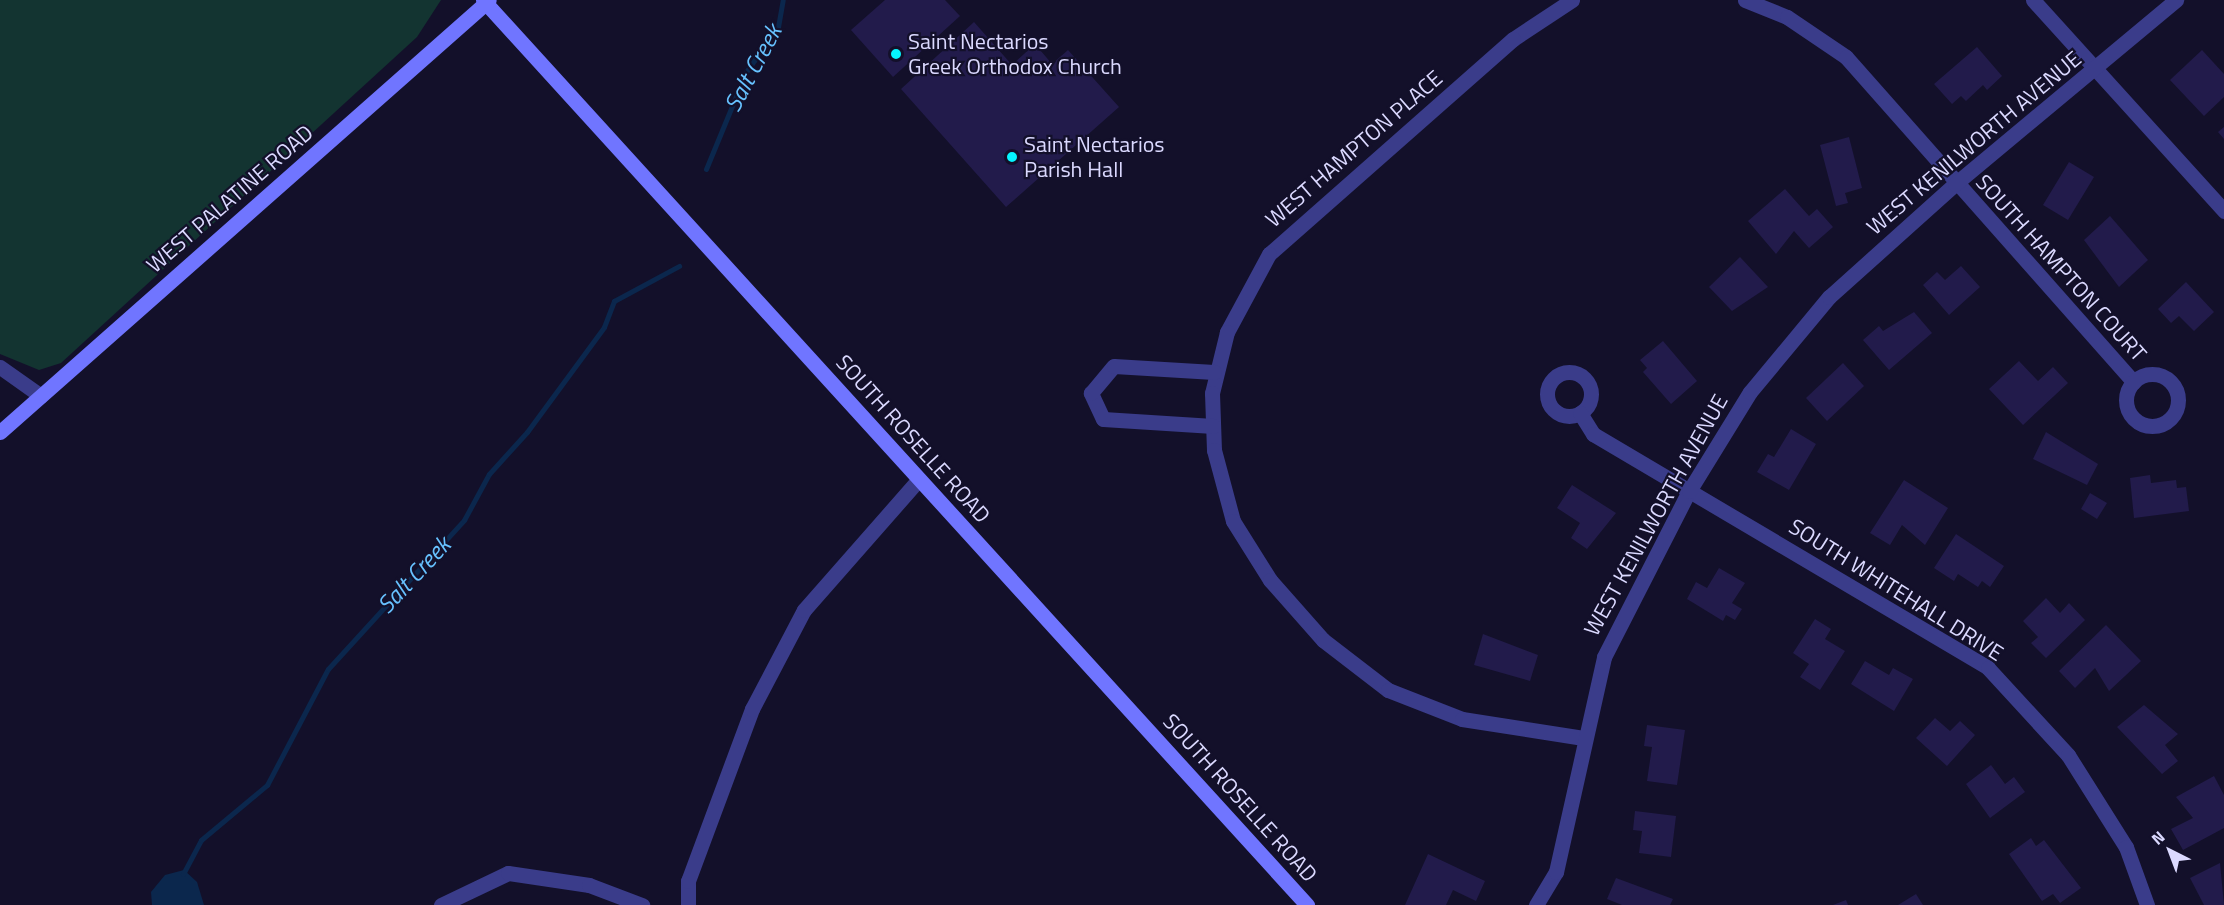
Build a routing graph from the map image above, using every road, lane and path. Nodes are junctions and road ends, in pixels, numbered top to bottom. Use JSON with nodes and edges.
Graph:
{"nodes":[{"id":1,"x":1572,"y":0,"type":"edge"},
{"id":2,"x":1745,"y":0,"type":"edge"},
{"id":3,"x":2033,"y":0,"type":"edge"},
{"id":4,"x":2175,"y":0,"type":"edge"},
{"id":5,"x":486,"y":1,"type":"edge"},
{"id":6,"x":2095,"y":69,"type":"junction"},
{"id":7,"x":1955,"y":184,"type":"junction"},
{"id":8,"x":2224,"y":211,"type":"edge"},
{"id":9,"x":0,"y":368,"type":"edge"},
{"id":10,"x":1214,"y":372,"type":"junction"},
{"id":11,"x":2134,"y":382,"type":"dead end"},
{"id":12,"x":41,"y":396,"type":"junction"},
{"id":13,"x":1580,"y":413,"type":"dead end"},
{"id":14,"x":1213,"y":426,"type":"junction"},
{"id":15,"x":0,"y":432,"type":"edge"},
{"id":16,"x":919,"y":479,"type":"junction"},
{"id":17,"x":1689,"y":491,"type":"junction"},
{"id":18,"x":1584,"y":738,"type":"junction"},
{"id":19,"x":441,"y":905,"type":"edge"},
{"id":20,"x":642,"y":905,"type":"edge"},
{"id":21,"x":688,"y":905,"type":"edge"},
{"id":22,"x":1308,"y":905,"type":"edge"},
{"id":23,"x":1536,"y":905,"type":"edge"},
{"id":24,"x":2147,"y":905,"type":"edge"}],
"edges":[{"from":1,"to":10,"type":"street","name":"WEST HAMPTON PLACE"},
{"from":2,"to":7,"type":"street"},
{"from":3,"to":6,"type":"street"},
{"from":4,"to":6,"type":"street","name":"WEST KENILWORTH AVENUE"},
{"from":5,"to":12,"type":"main road","name":"WEST PALATINE ROAD"},
{"from":5,"to":16,"type":"main road","name":"SOUTH ROSELLE ROAD"},
{"from":6,"to":7,"type":"street","name":"WEST KENILWORTH AVENUE"},
{"from":6,"to":8,"type":"street"},
{"from":7,"to":11,"type":"street","name":"SOUTH HAMPTON COURT"},
{"from":7,"to":17,"type":"street","name":"WEST KENILWORTH AVENUE"},
{"from":9,"to":12,"type":"street"},
{"from":10,"to":14,"type":"street","name":"WEST HAMPTON PLACE"},
{"from":10,"to":14,"type":"street"},
{"from":12,"to":15,"type":"main road","name":"WEST PALATINE ROAD"},
{"from":13,"to":17,"type":"street","name":"SOUTH WHITEHALL DRIVE"},
{"from":14,"to":18,"type":"street","name":"WEST HAMPTON PLACE"},
{"from":16,"to":21,"type":"street"},
{"from":16,"to":22,"type":"main road","name":"SOUTH ROSELLE ROAD"},
{"from":17,"to":18,"type":"street","name":"WEST KENILWORTH AVENUE"},
{"from":17,"to":24,"type":"street","name":"SOUTH WHITEHALL DRIVE"},
{"from":18,"to":23,"type":"street","name":"WEST KENILWORTH AVENUE"},
{"from":19,"to":20,"type":"street"}]}
